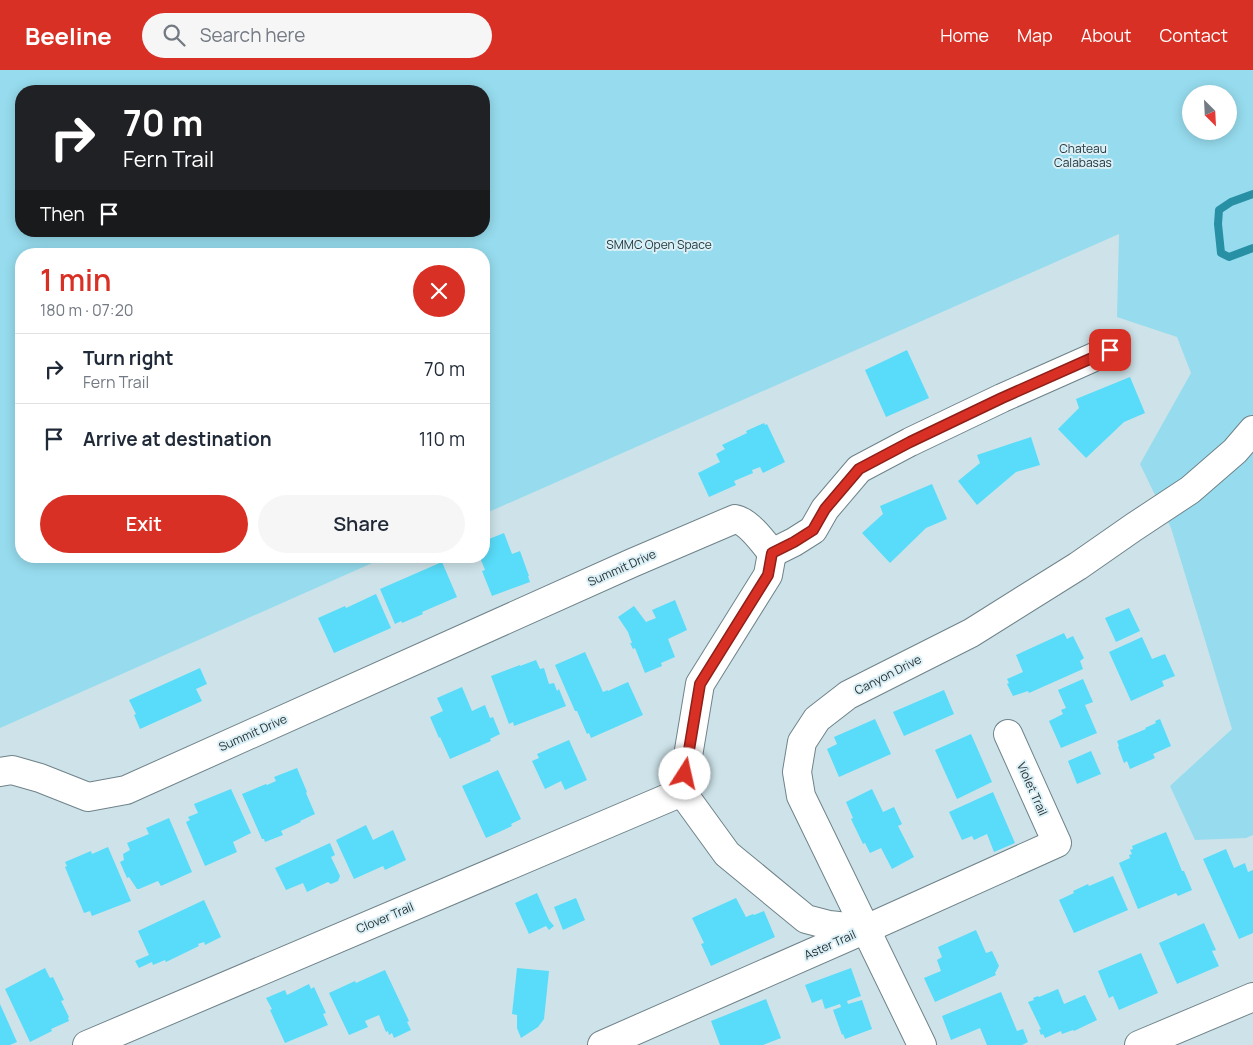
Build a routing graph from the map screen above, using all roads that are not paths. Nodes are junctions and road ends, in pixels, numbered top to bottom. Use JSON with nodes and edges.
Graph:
{"nodes":[{"id":1,"x":1110,"y":350,"type":"dead end"},
{"id":2,"x":1253,"y":430,"type":"edge"},
{"id":3,"x":772,"y":553,"type":"junction"},
{"id":4,"x":1008,"y":734,"type":"dead end"},
{"id":5,"x":0,"y":772,"type":"edge"},
{"id":6,"x":682,"y":792,"type":"junction"},
{"id":7,"x":1056,"y":843,"type":"joint"},
{"id":8,"x":866,"y":929,"type":"junction"},
{"id":9,"x":1253,"y":997,"type":"edge"},
{"id":10,"x":87,"y":1045,"type":"edge"},
{"id":11,"x":602,"y":1045,"type":"edge"},
{"id":12,"x":922,"y":1045,"type":"edge"},
{"id":13,"x":1139,"y":1045,"type":"edge"}],
"edges":[{"from":1,"to":3,"type":"street"},
{"from":2,"to":8,"type":"street","name":"Canyon Drive"},
{"from":3,"to":5,"type":"street","name":"Summit Drive"},
{"from":3,"to":6,"type":"street"},
{"from":4,"to":7,"type":"street","name":"Violet Trail"},
{"from":6,"to":8,"type":"street"},
{"from":6,"to":10,"type":"street","name":"Clover Trail"},
{"from":7,"to":8,"type":"street","name":"Aster Trail"},
{"from":8,"to":11,"type":"street","name":"Aster Trail"},
{"from":8,"to":12,"type":"street","name":"Canyon Drive"},
{"from":9,"to":13,"type":"street"}]}
